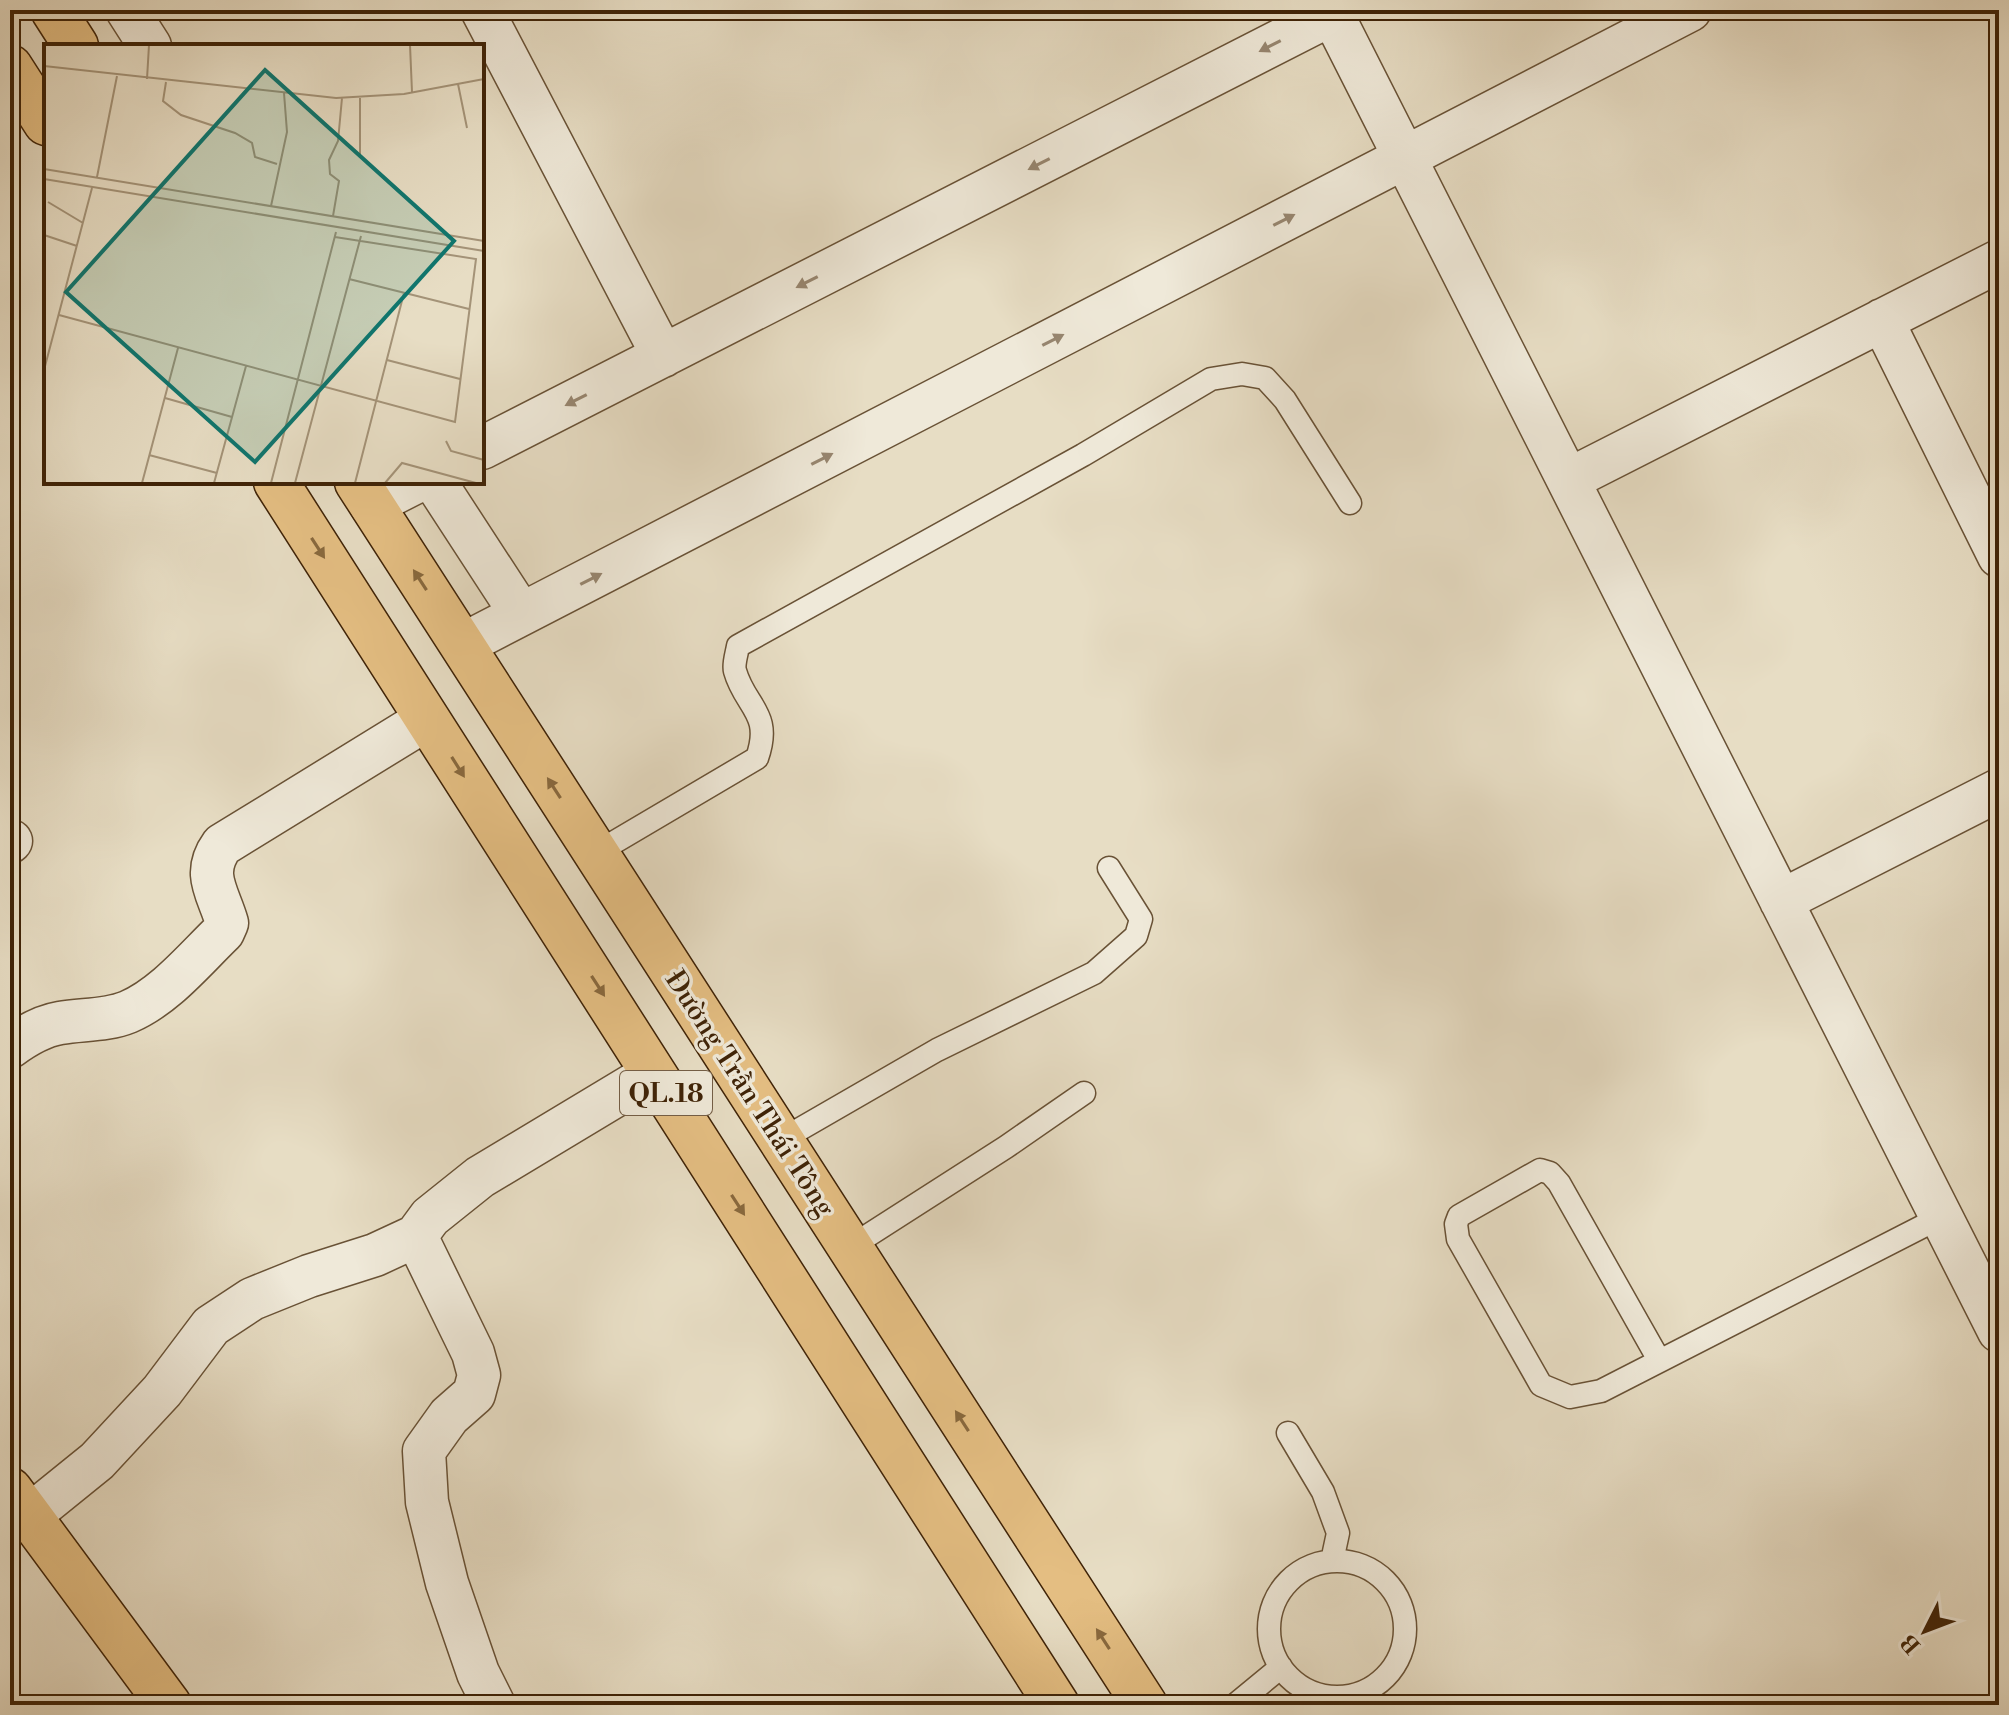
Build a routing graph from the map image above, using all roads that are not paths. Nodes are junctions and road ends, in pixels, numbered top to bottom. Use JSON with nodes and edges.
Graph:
{"nodes":[{"id":1,"x":53,"y":10,"type":"edge"},
{"id":2,"x":127,"y":10,"type":"edge"},
{"id":3,"x":1690,"y":10,"type":"edge"},
{"id":4,"x":1334,"y":11,"type":"edge"},
{"id":5,"x":489,"y":12,"type":"edge"},
{"id":6,"x":75,"y":44,"type":"edge"},
{"id":7,"x":149,"y":44,"type":"edge"},
{"id":8,"x":10,"y":67,"type":"edge"},
{"id":9,"x":44,"y":120,"type":"edge"},
{"id":10,"x":1404,"y":158,"type":"junction"},
{"id":11,"x":1999,"y":261,"type":"edge"},
{"id":12,"x":1882,"y":320,"type":"junction"},
{"id":13,"x":663,"y":356,"type":"junction"},
{"id":14,"x":484,"y":447,"type":"edge"},
{"id":15,"x":1568,"y":480,"type":"junction"},
{"id":16,"x":277,"y":484,"type":"edge"},
{"id":17,"x":407,"y":484,"type":"edge"},
{"id":18,"x":436,"y":484,"type":"edge"},
{"id":19,"x":364,"y":493,"type":"edge"},
{"id":20,"x":1350,"y":503,"type":"dead end"},
{"id":21,"x":1999,"y":556,"type":"edge"},
{"id":22,"x":521,"y":614,"type":"junction"},
{"id":23,"x":462,"y":645,"type":"junction"},
{"id":24,"x":427,"y":719,"type":"junction"},
{"id":25,"x":1999,"y":790,"type":"edge"},
{"id":26,"x":1109,"y":868,"type":"dead end"},
{"id":27,"x":606,"y":869,"type":"junction"},
{"id":28,"x":1781,"y":901,"type":"junction"},
{"id":29,"x":560,"y":927,"type":"junction"},
{"id":30,"x":10,"y":1047,"type":"edge"},
{"id":31,"x":653,"y":1073,"type":"junction"},
{"id":32,"x":1084,"y":1093,"type":"dead end"},
{"id":33,"x":781,"y":1140,"type":"junction"},
{"id":34,"x":1941,"y":1217,"type":"junction"},
{"id":35,"x":416,"y":1236,"type":"junction"},
{"id":36,"x":850,"y":1247,"type":"junction"},
{"id":37,"x":1999,"y":1331,"type":"edge"},
{"id":38,"x":1659,"y":1360,"type":"junction"},
{"id":39,"x":1288,"y":1433,"type":"dead end"},
{"id":40,"x":20,"y":1503,"type":"edge"},
{"id":41,"x":1332,"y":1561,"type":"junction"},
{"id":42,"x":1281,"y":1667,"type":"junction"},
{"id":43,"x":169,"y":1705,"type":"edge"},
{"id":44,"x":494,"y":1705,"type":"edge"},
{"id":45,"x":1057,"y":1705,"type":"edge"},
{"id":46,"x":1145,"y":1705,"type":"edge"},
{"id":47,"x":1235,"y":1705,"type":"edge"}],
"edges":[{"from":1,"to":6,"type":"main road"},
{"from":2,"to":7,"type":"street"},
{"from":3,"to":10,"type":"street"},
{"from":4,"to":10,"type":"street"},
{"from":4,"to":13,"type":"street","one_way":true},
{"from":5,"to":13,"type":"street"},
{"from":8,"to":9,"type":"main road"},
{"from":10,"to":15,"type":"street"},
{"from":22,"to":10,"type":"street","one_way":true},
{"from":11,"to":12,"type":"street"},
{"from":12,"to":15,"type":"street"},
{"from":12,"to":21,"type":"street"},
{"from":13,"to":14,"type":"street","one_way":true},
{"from":15,"to":28,"type":"street"},
{"from":16,"to":24,"type":"main road","number":"QL.18","one_way":true},
{"from":17,"to":19,"type":"street"},
{"from":18,"to":22,"type":"street"},
{"from":23,"to":19,"type":"main road","name":"Đường Trần Thái Tông","number":"QL.18","one_way":true},
{"from":20,"to":27,"type":"lane"},
{"from":22,"to":23,"type":"street"},
{"from":27,"to":23,"type":"main road","name":"Đường Trần Thái Tông","number":"QL.18","one_way":true},
{"from":24,"to":29,"type":"main road","number":"QL.18","one_way":true},
{"from":24,"to":30,"type":"street"},
{"from":25,"to":28,"type":"street"},
{"from":26,"to":33,"type":"lane"},
{"from":27,"to":29,"type":"main road"},
{"from":27,"to":33,"type":"main road","name":"Đường Trần Thái Tông","number":"QL.18"},
{"from":28,"to":34,"type":"street"},
{"from":29,"to":31,"type":"main road","number":"QL.18","one_way":true},
{"from":31,"to":35,"type":"street"},
{"from":31,"to":45,"type":"main road","number":"QL.18","one_way":true},
{"from":32,"to":36,"type":"lane"},
{"from":33,"to":36,"type":"main road","name":"Đường Trần Thái Tông","number":"QL.18"},
{"from":34,"to":37,"type":"street"},
{"from":34,"to":38,"type":"lane"},
{"from":35,"to":40,"type":"street"},
{"from":35,"to":44,"type":"street"},
{"from":46,"to":36,"type":"main road","name":"Đường Trần Thái Tông","number":"QL.18","one_way":true},
{"from":38,"to":38,"type":"lane"},
{"from":39,"to":41,"type":"lane"},
{"from":40,"to":43,"type":"main road"},
{"from":41,"to":42,"type":"lane"},
{"from":41,"to":42,"type":"lane"},
{"from":42,"to":47,"type":"lane"}]}
